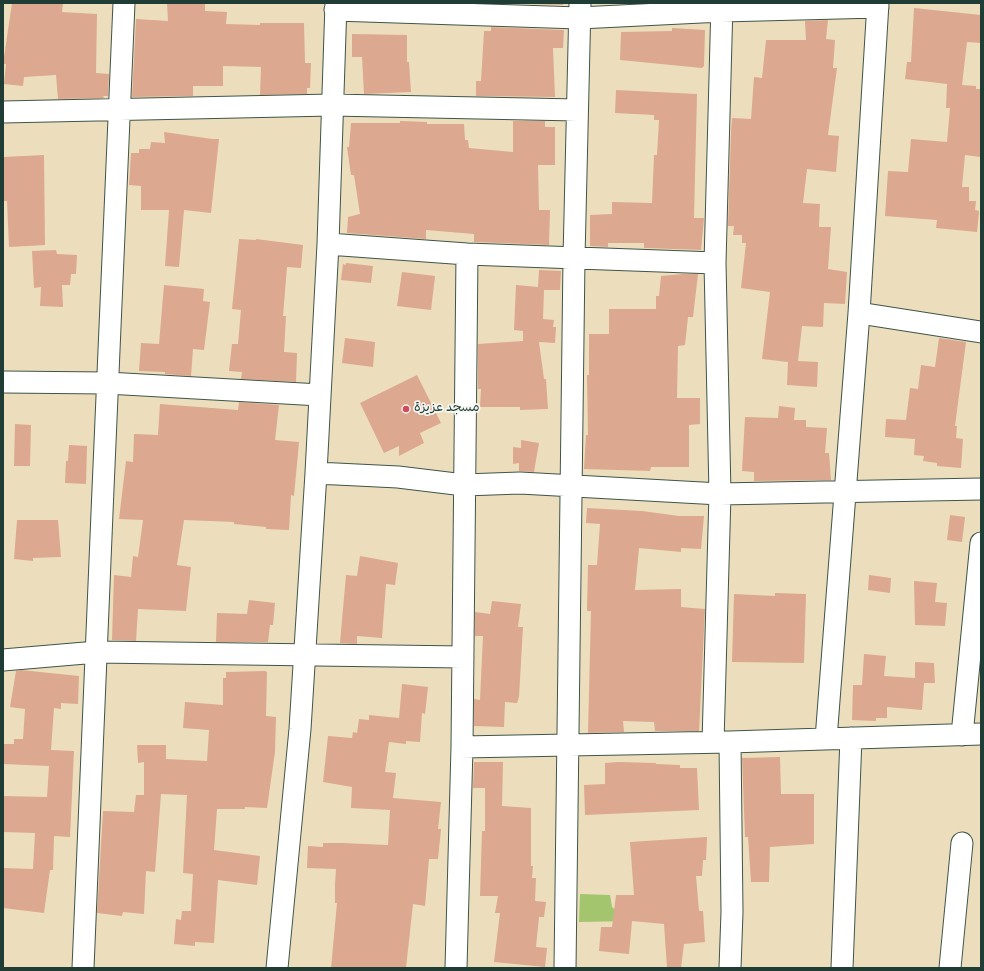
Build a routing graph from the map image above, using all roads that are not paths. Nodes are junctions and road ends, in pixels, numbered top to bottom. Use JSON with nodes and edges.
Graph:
{"nodes":[{"id":1,"x":124,"y":3,"type":"edge"},
{"id":2,"x":878,"y":5,"type":"edge"},
{"id":3,"x":336,"y":7,"type":"edge"},
{"id":4,"x":722,"y":7,"type":"edge"},
{"id":5,"x":580,"y":11,"type":"edge"},
{"id":6,"x":332,"y":105,"type":"junction"},
{"id":7,"x":119,"y":110,"type":"junction"},
{"id":8,"x":577,"y":110,"type":"junction"},
{"id":9,"x":3,"y":112,"type":"edge"},
{"id":10,"x":328,"y":244,"type":"junction"},
{"id":11,"x":467,"y":254,"type":"junction"},
{"id":12,"x":574,"y":258,"type":"junction"},
{"id":13,"x":715,"y":263,"type":"junction"},
{"id":14,"x":859,"y":313,"type":"junction"},
{"id":15,"x":981,"y":332,"type":"edge"},
{"id":16,"x":3,"y":382,"type":"edge"},
{"id":17,"x":107,"y":383,"type":"junction"},
{"id":18,"x":320,"y":395,"type":"junction"},
{"id":19,"x":316,"y":473,"type":"junction"},
{"id":20,"x":464,"y":484,"type":"junction"},
{"id":21,"x":571,"y":487,"type":"junction"},
{"id":22,"x":981,"y":489,"type":"edge"},
{"id":23,"x":844,"y":492,"type":"junction"},
{"id":24,"x":720,"y":494,"type":"junction"},
{"id":25,"x":981,"y":543,"type":"edge"},
{"id":26,"x":98,"y":652,"type":"junction"},
{"id":27,"x":305,"y":654,"type":"junction"},
{"id":28,"x":463,"y":657,"type":"junction"},
{"id":29,"x":3,"y":660,"type":"edge"},
{"id":30,"x":971,"y":734,"type":"edge"},
{"id":31,"x":826,"y":738,"type":"junction"},
{"id":32,"x":851,"y":738,"type":"junction"},
{"id":33,"x":722,"y":742,"type":"junction"},
{"id":34,"x":568,"y":745,"type":"junction"},
{"id":35,"x":462,"y":747,"type":"junction"},
{"id":36,"x":962,"y":843,"type":"dead end"},
{"id":37,"x":83,"y":968,"type":"edge"},
{"id":38,"x":277,"y":968,"type":"edge"},
{"id":39,"x":456,"y":968,"type":"edge"},
{"id":40,"x":565,"y":968,"type":"edge"},
{"id":41,"x":730,"y":968,"type":"edge"},
{"id":42,"x":842,"y":968,"type":"edge"},
{"id":43,"x":950,"y":968,"type":"edge"}],
"edges":[{"from":1,"to":7,"type":"street"},
{"from":2,"to":4,"type":"street"},
{"from":2,"to":14,"type":"street"},
{"from":3,"to":5,"type":"street"},
{"from":3,"to":6,"type":"street"},
{"from":4,"to":5,"type":"street"},
{"from":4,"to":13,"type":"street"},
{"from":5,"to":8,"type":"street"},
{"from":6,"to":7,"type":"street"},
{"from":6,"to":8,"type":"street"},
{"from":6,"to":10,"type":"street"},
{"from":7,"to":9,"type":"street"},
{"from":7,"to":17,"type":"street"},
{"from":8,"to":12,"type":"street"},
{"from":10,"to":11,"type":"street"},
{"from":10,"to":18,"type":"street"},
{"from":11,"to":12,"type":"street"},
{"from":11,"to":20,"type":"street"},
{"from":12,"to":13,"type":"street"},
{"from":12,"to":21,"type":"street"},
{"from":13,"to":24,"type":"street"},
{"from":14,"to":15,"type":"street"},
{"from":14,"to":23,"type":"street"},
{"from":16,"to":17,"type":"street"},
{"from":17,"to":18,"type":"street"},
{"from":17,"to":26,"type":"street"},
{"from":18,"to":19,"type":"street"},
{"from":19,"to":20,"type":"street"},
{"from":19,"to":27,"type":"street"},
{"from":20,"to":21,"type":"street"},
{"from":20,"to":28,"type":"street"},
{"from":21,"to":24,"type":"street"},
{"from":21,"to":34,"type":"street"},
{"from":22,"to":23,"type":"street"},
{"from":23,"to":24,"type":"street"},
{"from":23,"to":31,"type":"street"},
{"from":24,"to":33,"type":"street"},
{"from":25,"to":30,"type":"street"},
{"from":26,"to":27,"type":"street"},
{"from":26,"to":29,"type":"street"},
{"from":26,"to":37,"type":"street"},
{"from":27,"to":28,"type":"street"},
{"from":27,"to":38,"type":"street"},
{"from":28,"to":35,"type":"street"},
{"from":30,"to":32,"type":"street"},
{"from":31,"to":32,"type":"street"},
{"from":31,"to":33,"type":"street"},
{"from":32,"to":42,"type":"street"},
{"from":33,"to":34,"type":"street"},
{"from":33,"to":41,"type":"street"},
{"from":34,"to":35,"type":"street"},
{"from":34,"to":40,"type":"street"},
{"from":35,"to":39,"type":"street"},
{"from":36,"to":43,"type":"street"}]}
